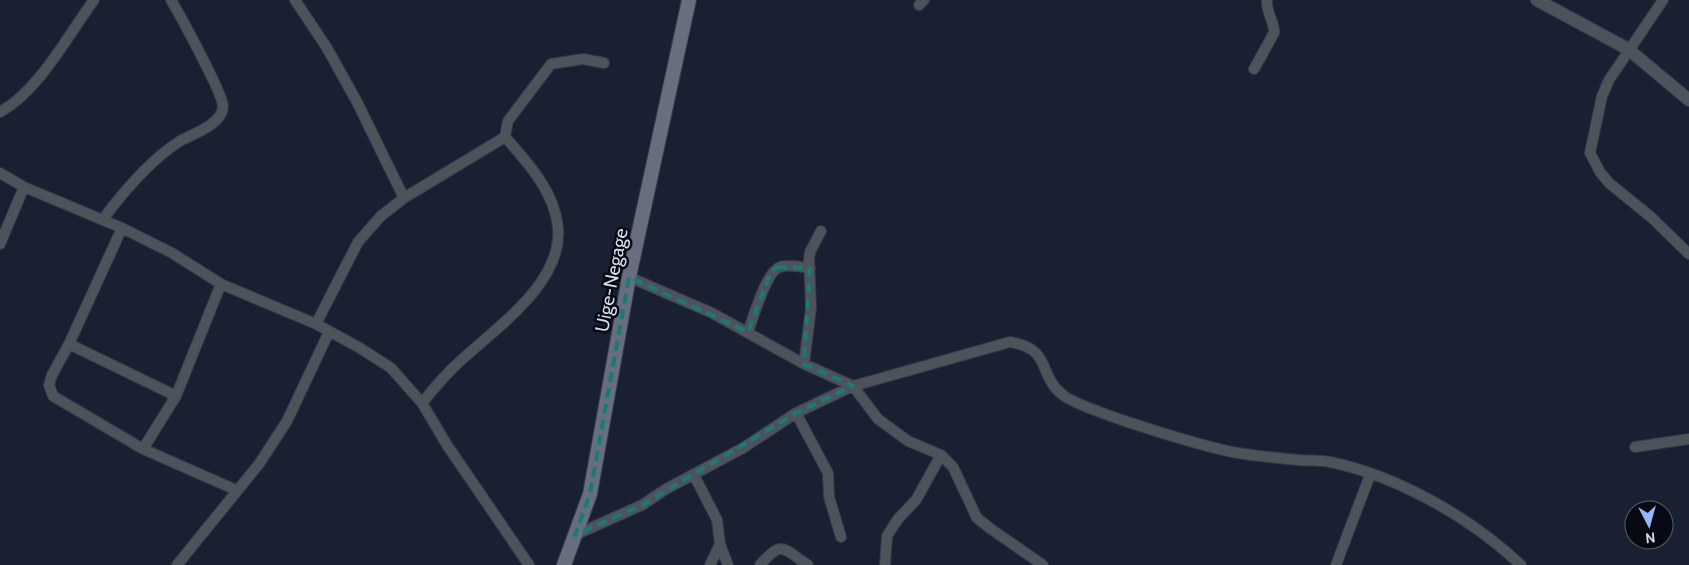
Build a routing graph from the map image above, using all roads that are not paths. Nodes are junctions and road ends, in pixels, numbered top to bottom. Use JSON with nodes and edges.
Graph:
{"nodes":[{"id":1,"x":94,"y":0,"type":"edge"},
{"id":2,"x":171,"y":0,"type":"edge"},
{"id":3,"x":295,"y":0,"type":"edge"},
{"id":4,"x":689,"y":0,"type":"edge"},
{"id":5,"x":1267,"y":0,"type":"edge"},
{"id":6,"x":1537,"y":0,"type":"edge"},
{"id":7,"x":1663,"y":0,"type":"edge"},
{"id":8,"x":1628,"y":49,"type":"junction"},
{"id":9,"x":604,"y":63,"type":"dead end"},
{"id":10,"x":1254,"y":69,"type":"dead end"},
{"id":11,"x":1689,"y":100,"type":"edge"},
{"id":12,"x":0,"y":112,"type":"edge"},
{"id":13,"x":505,"y":137,"type":"junction"},
{"id":14,"x":0,"y":173,"type":"edge"},
{"id":15,"x":24,"y":187,"type":"junction"},
{"id":16,"x":404,"y":198,"type":"junction"},
{"id":17,"x":103,"y":219,"type":"junction"},
{"id":18,"x":122,"y":228,"type":"junction"},
{"id":19,"x":821,"y":231,"type":"dead end"},
{"id":20,"x":0,"y":244,"type":"edge"},
{"id":21,"x":1689,"y":254,"type":"edge"},
{"id":22,"x":810,"y":268,"type":"junction"},
{"id":23,"x":629,"y":277,"type":"junction"},
{"id":24,"x":221,"y":284,"type":"junction"},
{"id":25,"x":316,"y":324,"type":"junction"},
{"id":26,"x":329,"y":332,"type":"junction"},
{"id":27,"x":748,"y":332,"type":"junction"},
{"id":28,"x":69,"y":344,"type":"junction"},
{"id":29,"x":804,"y":364,"type":"junction"},
{"id":30,"x":853,"y":386,"type":"junction"},
{"id":31,"x":176,"y":396,"type":"junction"},
{"id":32,"x":422,"y":403,"type":"junction"},
{"id":33,"x":796,"y":413,"type":"junction"},
{"id":34,"x":1689,"y":439,"type":"edge"},
{"id":35,"x":1635,"y":447,"type":"dead end"},
{"id":36,"x":143,"y":448,"type":"junction"},
{"id":37,"x":940,"y":455,"type":"junction"},
{"id":38,"x":694,"y":475,"type":"junction"},
{"id":39,"x":1370,"y":475,"type":"junction"},
{"id":40,"x":236,"y":490,"type":"junction"},
{"id":41,"x":575,"y":535,"type":"junction"},
{"id":42,"x":841,"y":537,"type":"dead end"},
{"id":43,"x":720,"y":544,"type":"junction"},
{"id":44,"x":177,"y":565,"type":"edge"},
{"id":45,"x":529,"y":565,"type":"edge"},
{"id":46,"x":564,"y":565,"type":"edge"},
{"id":47,"x":710,"y":565,"type":"edge"},
{"id":48,"x":728,"y":565,"type":"edge"},
{"id":49,"x":760,"y":565,"type":"edge"},
{"id":50,"x":808,"y":565,"type":"edge"},
{"id":51,"x":885,"y":565,"type":"edge"},
{"id":52,"x":1043,"y":565,"type":"edge"},
{"id":53,"x":1336,"y":565,"type":"edge"},
{"id":54,"x":1521,"y":565,"type":"edge"}],
"edges":[{"from":1,"to":12,"type":"street"},
{"from":2,"to":17,"type":"street"},
{"from":3,"to":16,"type":"street"},
{"from":4,"to":23,"type":"main road","name":"Uige-Negage"},
{"from":5,"to":10,"type":"street"},
{"from":6,"to":8,"type":"street"},
{"from":7,"to":8,"type":"street"},
{"from":8,"to":11,"type":"street"},
{"from":8,"to":21,"type":"street"},
{"from":9,"to":13,"type":"street"},
{"from":13,"to":16,"type":"street"},
{"from":13,"to":32,"type":"street"},
{"from":14,"to":15,"type":"street"},
{"from":15,"to":17,"type":"street"},
{"from":15,"to":20,"type":"street"},
{"from":16,"to":25,"type":"street"},
{"from":17,"to":18,"type":"street"},
{"from":18,"to":24,"type":"street"},
{"from":18,"to":28,"type":"street"},
{"from":19,"to":22,"type":"street"},
{"from":22,"to":27,"type":"street"},
{"from":22,"to":29,"type":"street"},
{"from":23,"to":27,"type":"street"},
{"from":23,"to":41,"type":"main road","name":"Uige-Negage"},
{"from":24,"to":25,"type":"street"},
{"from":24,"to":31,"type":"street"},
{"from":25,"to":26,"type":"street"},
{"from":26,"to":32,"type":"street"},
{"from":26,"to":40,"type":"street"},
{"from":27,"to":29,"type":"street"},
{"from":28,"to":31,"type":"street"},
{"from":28,"to":36,"type":"street"},
{"from":29,"to":30,"type":"street"},
{"from":30,"to":33,"type":"street"},
{"from":30,"to":37,"type":"street"},
{"from":30,"to":39,"type":"street"},
{"from":31,"to":36,"type":"street"},
{"from":32,"to":45,"type":"street"},
{"from":33,"to":38,"type":"street"},
{"from":33,"to":42,"type":"street"},
{"from":34,"to":35,"type":"street"},
{"from":36,"to":40,"type":"street"},
{"from":37,"to":51,"type":"street"},
{"from":37,"to":52,"type":"street"},
{"from":38,"to":41,"type":"street"},
{"from":38,"to":43,"type":"street"},
{"from":39,"to":53,"type":"street"},
{"from":39,"to":54,"type":"street"},
{"from":40,"to":44,"type":"street"},
{"from":41,"to":46,"type":"main road","name":"Uige-Negage"},
{"from":43,"to":47,"type":"street"},
{"from":43,"to":48,"type":"street"},
{"from":49,"to":50,"type":"street"}]}
